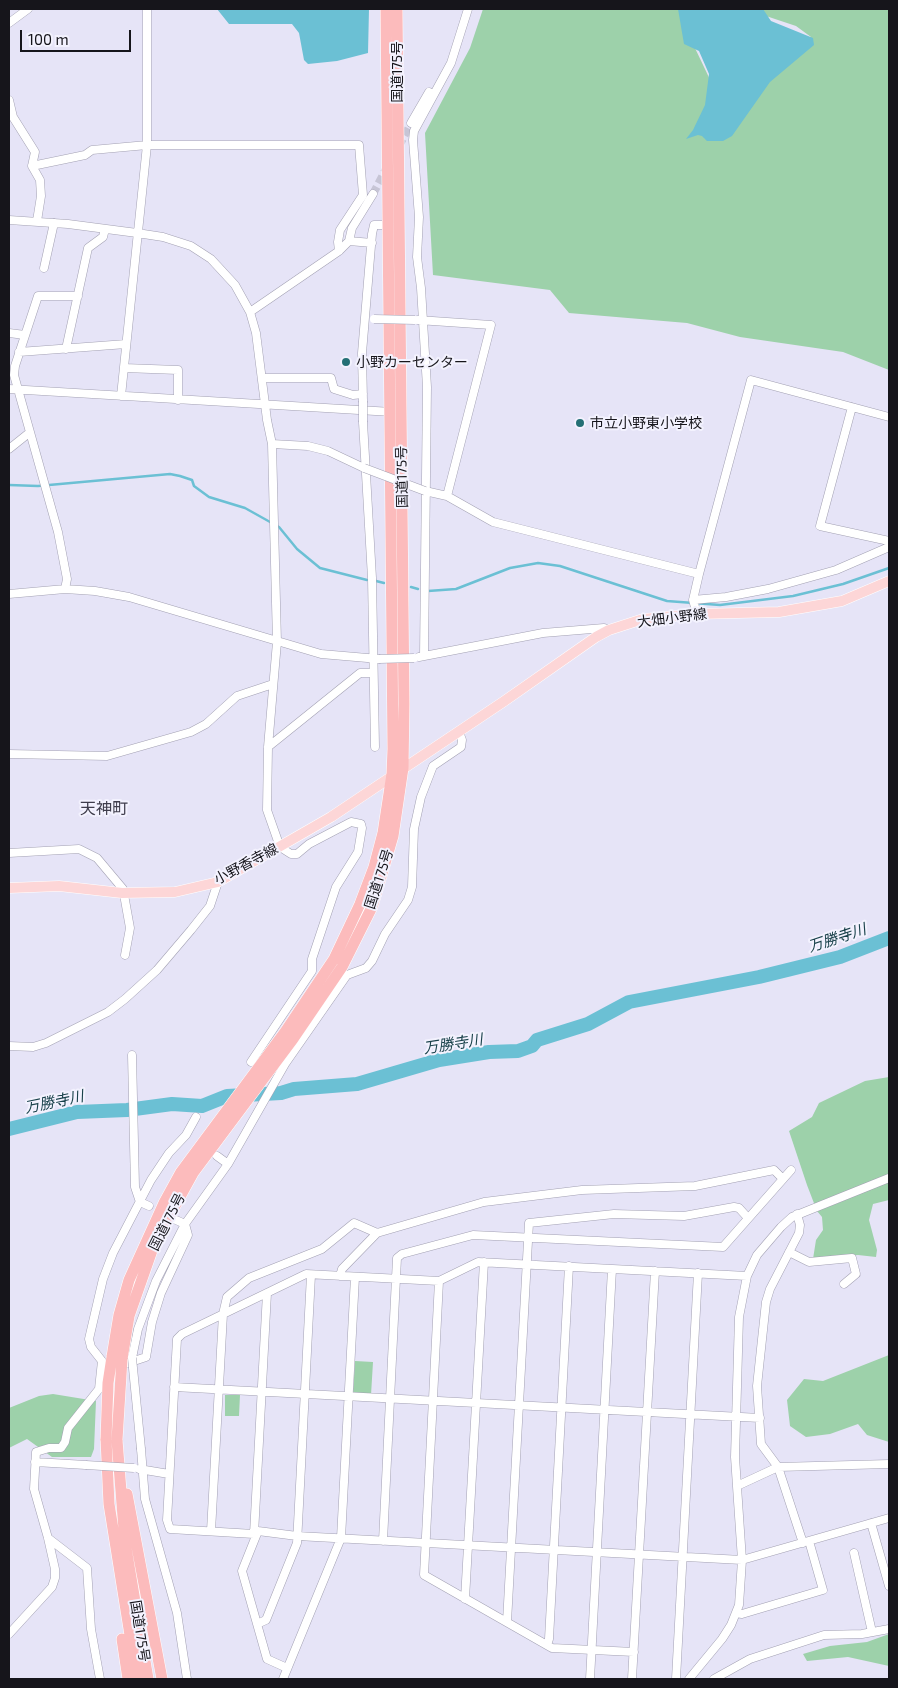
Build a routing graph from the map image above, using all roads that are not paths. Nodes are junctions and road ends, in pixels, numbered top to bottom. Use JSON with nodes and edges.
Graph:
{"nodes":[{"id":1,"x":28,"y":9,"type":"edge"},
{"id":2,"x":147,"y":9,"type":"edge"},
{"id":3,"x":386,"y":9,"type":"edge"},
{"id":4,"x":397,"y":9,"type":"edge"},
{"id":5,"x":468,"y":9,"type":"edge"},
{"id":6,"x":9,"y":24,"type":"edge"},
{"id":7,"x":451,"y":63,"type":"junction"},
{"id":8,"x":9,"y":100,"type":"edge"},
{"id":9,"x":412,"y":123,"type":"tunnel mouth"},
{"id":10,"x":147,"y":145,"type":"junction"},
{"id":11,"x":398,"y":152,"type":"junction"},
{"id":12,"x":413,"y":152,"type":"junction"},
{"id":13,"x":32,"y":166,"type":"junction"},
{"id":14,"x":373,"y":194,"type":"tunnel mouth"},
{"id":15,"x":9,"y":220,"type":"edge"},
{"id":16,"x":37,"y":222,"type":"junction"},
{"id":17,"x":54,"y":223,"type":"junction"},
{"id":18,"x":388,"y":225,"type":"junction"},
{"id":19,"x":105,"y":229,"type":"junction"},
{"id":20,"x":137,"y":233,"type":"junction"},
{"id":21,"x":349,"y":242,"type":"junction"},
{"id":22,"x":372,"y":243,"type":"junction"},
{"id":23,"x":339,"y":251,"type":"junction"},
{"id":24,"x":44,"y":268,"type":"dead end"},
{"id":25,"x":78,"y":296,"type":"junction"},
{"id":26,"x":250,"y":312,"type":"junction"},
{"id":27,"x":370,"y":319,"type":"junction"},
{"id":28,"x":418,"y":320,"type":"junction"},
{"id":29,"x":9,"y":333,"type":"edge"},
{"id":30,"x":25,"y":335,"type":"junction"},
{"id":31,"x":126,"y":344,"type":"junction"},
{"id":32,"x":66,"y":349,"type":"junction"},
{"id":33,"x":19,"y":352,"type":"junction"},
{"id":34,"x":124,"y":368,"type":"junction"},
{"id":35,"x":262,"y":378,"type":"junction"},
{"id":36,"x":9,"y":389,"type":"edge"},
{"id":37,"x":20,"y":390,"type":"junction"},
{"id":38,"x":121,"y":396,"type":"junction"},
{"id":39,"x":363,"y":398,"type":"junction"},
{"id":40,"x":178,"y":400,"type":"junction"},
{"id":41,"x":266,"y":406,"type":"junction"},
{"id":42,"x":852,"y":407,"type":"junction"},
{"id":43,"x":388,"y":412,"type":"junction"},
{"id":44,"x":402,"y":413,"type":"junction"},
{"id":45,"x":889,"y":417,"type":"edge"},
{"id":46,"x":29,"y":433,"type":"junction"},
{"id":47,"x":272,"y":444,"type":"junction"},
{"id":48,"x":9,"y":449,"type":"edge"},
{"id":49,"x":364,"y":468,"type":"junction"},
{"id":50,"x":425,"y":491,"type":"junction"},
{"id":51,"x":447,"y":496,"type":"junction"},
{"id":52,"x":889,"y":541,"type":"edge"},
{"id":53,"x":889,"y":548,"type":"edge"},
{"id":54,"x":699,"y":574,"type":"junction"},
{"id":55,"x":889,"y":581,"type":"edge"},
{"id":56,"x":65,"y":589,"type":"junction"},
{"id":57,"x":9,"y":594,"type":"edge"},
{"id":58,"x":693,"y":600,"type":"junction"},
{"id":59,"x":697,"y":614,"type":"junction"},
{"id":60,"x":609,"y":630,"type":"junction"},
{"id":61,"x":277,"y":642,"type":"junction"},
{"id":62,"x":424,"y":656,"type":"junction"},
{"id":63,"x":375,"y":659,"type":"junction"},
{"id":64,"x":372,"y":673,"type":"junction"},
{"id":65,"x":273,"y":684,"type":"junction"},
{"id":66,"x":458,"y":732,"type":"junction"},
{"id":67,"x":268,"y":747,"type":"junction"},
{"id":68,"x":375,"y":747,"type":"dead end"},
{"id":69,"x":9,"y":754,"type":"edge"},
{"id":70,"x":397,"y":771,"type":"junction"},
{"id":71,"x":280,"y":847,"type":"junction"},
{"id":72,"x":9,"y":854,"type":"edge"},
{"id":73,"x":218,"y":882,"type":"junction"},
{"id":74,"x":9,"y":888,"type":"edge"},
{"id":75,"x":122,"y":893,"type":"junction"},
{"id":76,"x":125,"y":955,"type":"dead end"},
{"id":77,"x":338,"y":963,"type":"junction"},
{"id":78,"x":9,"y":1046,"type":"edge"},
{"id":79,"x":132,"y":1055,"type":"dead end"},
{"id":80,"x":251,"y":1062,"type":"dead end"},
{"id":81,"x":196,"y":1117,"type":"dead end"},
{"id":82,"x":217,"y":1156,"type":"dead end"},
{"id":83,"x":228,"y":1164,"type":"junction"},
{"id":84,"x":791,"y":1170,"type":"dead end"},
{"id":85,"x":889,"y":1178,"type":"edge"},
{"id":86,"x":783,"y":1179,"type":"junction"},
{"id":87,"x":140,"y":1202,"type":"junction"},
{"id":88,"x":150,"y":1206,"type":"dead end"},
{"id":89,"x":797,"y":1214,"type":"junction"},
{"id":90,"x":748,"y":1218,"type":"junction"},
{"id":91,"x":176,"y":1220,"type":"dead end"},
{"id":92,"x":185,"y":1224,"type":"junction"},
{"id":93,"x":376,"y":1233,"type":"junction"},
{"id":94,"x":527,"y":1237,"type":"junction"},
{"id":95,"x":789,"y":1252,"type":"junction"},
{"id":96,"x":484,"y":1262,"type":"junction"},
{"id":97,"x":526,"y":1264,"type":"junction"},
{"id":98,"x":569,"y":1266,"type":"junction"},
{"id":99,"x":612,"y":1269,"type":"junction"},
{"id":100,"x":655,"y":1271,"type":"junction"},
{"id":101,"x":698,"y":1273,"type":"junction"},
{"id":102,"x":311,"y":1275,"type":"junction"},
{"id":103,"x":340,"y":1276,"type":"junction"},
{"id":104,"x":747,"y":1276,"type":"junction"},
{"id":105,"x":355,"y":1277,"type":"junction"},
{"id":106,"x":397,"y":1279,"type":"junction"},
{"id":107,"x":439,"y":1281,"type":"junction"},
{"id":108,"x":844,"y":1284,"type":"dead end"},
{"id":109,"x":267,"y":1293,"type":"junction"},
{"id":110,"x":223,"y":1314,"type":"junction"},
{"id":111,"x":117,"y":1359,"type":"junction"},
{"id":112,"x":174,"y":1387,"type":"junction"},
{"id":113,"x":219,"y":1389,"type":"junction"},
{"id":114,"x":262,"y":1391,"type":"junction"},
{"id":115,"x":305,"y":1394,"type":"junction"},
{"id":116,"x":348,"y":1396,"type":"junction"},
{"id":117,"x":391,"y":1398,"type":"junction"},
{"id":118,"x":433,"y":1400,"type":"junction"},
{"id":119,"x":475,"y":1403,"type":"junction"},
{"id":120,"x":519,"y":1405,"type":"junction"},
{"id":121,"x":562,"y":1408,"type":"junction"},
{"id":122,"x":604,"y":1410,"type":"junction"},
{"id":123,"x":647,"y":1412,"type":"junction"},
{"id":124,"x":690,"y":1414,"type":"junction"},
{"id":125,"x":737,"y":1417,"type":"junction"},
{"id":126,"x":760,"y":1418,"type":"junction"},
{"id":127,"x":112,"y":1440,"type":"junction"},
{"id":128,"x":117,"y":1456,"type":"junction"},
{"id":129,"x":35,"y":1462,"type":"junction"},
{"id":130,"x":889,"y":1464,"type":"edge"},
{"id":131,"x":778,"y":1467,"type":"junction"},
{"id":132,"x":143,"y":1470,"type":"junction"},
{"id":133,"x":170,"y":1474,"type":"junction"},
{"id":134,"x":107,"y":1479,"type":"junction"},
{"id":135,"x":737,"y":1486,"type":"junction"},
{"id":136,"x":889,"y":1518,"type":"edge"},
{"id":137,"x":871,"y":1523,"type":"junction"},
{"id":138,"x":211,"y":1531,"type":"junction"},
{"id":139,"x":256,"y":1532,"type":"junction"},
{"id":140,"x":297,"y":1536,"type":"junction"},
{"id":141,"x":48,"y":1538,"type":"junction"},
{"id":142,"x":341,"y":1538,"type":"junction"},
{"id":143,"x":383,"y":1541,"type":"junction"},
{"id":144,"x":806,"y":1542,"type":"junction"},
{"id":145,"x":425,"y":1543,"type":"junction"},
{"id":146,"x":468,"y":1545,"type":"junction"},
{"id":147,"x":511,"y":1548,"type":"junction"},
{"id":148,"x":554,"y":1550,"type":"junction"},
{"id":149,"x":597,"y":1552,"type":"junction"},
{"id":150,"x":854,"y":1553,"type":"dead end"},
{"id":151,"x":639,"y":1554,"type":"junction"},
{"id":152,"x":682,"y":1557,"type":"junction"},
{"id":153,"x":742,"y":1560,"type":"junction"},
{"id":154,"x":889,"y":1586,"type":"edge"},
{"id":155,"x":465,"y":1598,"type":"junction"},
{"id":156,"x":736,"y":1614,"type":"junction"},
{"id":157,"x":506,"y":1622,"type":"junction"},
{"id":158,"x":257,"y":1624,"type":"junction"},
{"id":159,"x":889,"y":1629,"type":"edge"},
{"id":160,"x":872,"y":1632,"type":"junction"},
{"id":161,"x":9,"y":1634,"type":"edge"},
{"id":162,"x":547,"y":1645,"type":"junction"},
{"id":163,"x":591,"y":1651,"type":"junction"},
{"id":164,"x":634,"y":1652,"type":"junction"},
{"id":165,"x":287,"y":1668,"type":"junction"},
{"id":166,"x":100,"y":1679,"type":"edge"},
{"id":167,"x":128,"y":1679,"type":"edge"},
{"id":168,"x":136,"y":1679,"type":"edge"},
{"id":169,"x":148,"y":1679,"type":"edge"},
{"id":170,"x":162,"y":1679,"type":"edge"},
{"id":171,"x":187,"y":1679,"type":"edge"},
{"id":172,"x":283,"y":1679,"type":"edge"},
{"id":173,"x":590,"y":1679,"type":"edge"},
{"id":174,"x":632,"y":1679,"type":"edge"},
{"id":175,"x":676,"y":1679,"type":"edge"},
{"id":176,"x":688,"y":1679,"type":"edge"},
{"id":177,"x":714,"y":1679,"type":"edge"}],
"edges":[{"from":1,"to":6,"type":"street"},
{"from":2,"to":10,"type":"street"},
{"from":3,"to":18,"type":"highway","name":"国道175号"},
{"from":4,"to":11,"type":"highway","name":"国道175号"},
{"from":5,"to":7,"type":"street"},
{"from":7,"to":9,"type":"street"},
{"from":7,"to":12,"type":"street"},
{"from":8,"to":13,"type":"street"},
{"from":10,"to":13,"type":"street"},
{"from":10,"to":20,"type":"street"},
{"from":10,"to":23,"type":"street"},
{"from":11,"to":12,"type":"street"},
{"from":11,"to":44,"type":"highway","name":"国道175号"},
{"from":12,"to":28,"type":"street"},
{"from":13,"to":16,"type":"street"},
{"from":14,"to":21,"type":"street"},
{"from":15,"to":16,"type":"street"},
{"from":16,"to":17,"type":"street"},
{"from":17,"to":19,"type":"street"},
{"from":17,"to":24,"type":"street"},
{"from":18,"to":22,"type":"street"},
{"from":18,"to":43,"type":"highway","name":"国道175号"},
{"from":19,"to":20,"type":"street"},
{"from":19,"to":25,"type":"street"},
{"from":20,"to":26,"type":"street"},
{"from":20,"to":31,"type":"street"},
{"from":21,"to":22,"type":"street"},
{"from":21,"to":23,"type":"street"},
{"from":22,"to":27,"type":"street"},
{"from":23,"to":26,"type":"street"},
{"from":25,"to":30,"type":"street"},
{"from":25,"to":32,"type":"street"},
{"from":26,"to":35,"type":"street"},
{"from":27,"to":28,"type":"street","bridge":true},
{"from":27,"to":39,"type":"street"},
{"from":28,"to":50,"type":"street"},
{"from":28,"to":51,"type":"street"},
{"from":29,"to":30,"type":"street"},
{"from":30,"to":33,"type":"street"},
{"from":31,"to":32,"type":"street"},
{"from":31,"to":34,"type":"street"},
{"from":32,"to":33,"type":"street"},
{"from":33,"to":37,"type":"street"},
{"from":34,"to":38,"type":"street"},
{"from":34,"to":40,"type":"street"},
{"from":35,"to":39,"type":"street"},
{"from":35,"to":41,"type":"street"},
{"from":36,"to":37,"type":"street"},
{"from":37,"to":38,"type":"street"},
{"from":37,"to":46,"type":"street"},
{"from":38,"to":40,"type":"street"},
{"from":39,"to":49,"type":"street","bridge":true},
{"from":40,"to":41,"type":"street"},
{"from":41,"to":43,"type":"street"},
{"from":41,"to":47,"type":"street"},
{"from":42,"to":45,"type":"street"},
{"from":42,"to":52,"type":"street"},
{"from":42,"to":54,"type":"street"},
{"from":43,"to":44,"type":"street"},
{"from":43,"to":70,"type":"highway","name":"国道175号"},
{"from":44,"to":70,"type":"highway","name":"国道175号"},
{"from":46,"to":48,"type":"street"},
{"from":46,"to":56,"type":"street"},
{"from":47,"to":49,"type":"street"},
{"from":47,"to":61,"type":"street"},
{"from":49,"to":50,"type":"street","bridge":true},
{"from":49,"to":63,"type":"street"},
{"from":50,"to":51,"type":"street"},
{"from":50,"to":62,"type":"street"},
{"from":51,"to":54,"type":"street"},
{"from":53,"to":58,"type":"street"},
{"from":54,"to":58,"type":"street"},
{"from":55,"to":59,"type":"main road","name":"大畑小野線"},
{"from":56,"to":57,"type":"street"},
{"from":56,"to":61,"type":"street"},
{"from":58,"to":59,"type":"street"},
{"from":59,"to":60,"type":"main road","name":"大畑小野線"},
{"from":60,"to":62,"type":"street"},
{"from":60,"to":66,"type":"main road","name":"大畑小野線"},
{"from":61,"to":63,"type":"street"},
{"from":61,"to":65,"type":"street"},
{"from":62,"to":63,"type":"street","bridge":true},
{"from":63,"to":64,"type":"street"},
{"from":64,"to":67,"type":"street"},
{"from":64,"to":68,"type":"street"},
{"from":65,"to":67,"type":"street"},
{"from":65,"to":69,"type":"street"},
{"from":66,"to":70,"type":"main road","name":"大畑小野線"},
{"from":66,"to":83,"type":"street"},
{"from":67,"to":71,"type":"street"},
{"from":70,"to":71,"type":"main road","name":"小野香寺線"},
{"from":70,"to":77,"type":"highway","name":"国道175号"},
{"from":71,"to":73,"type":"main road","name":"小野香寺線"},
{"from":71,"to":80,"type":"street"},
{"from":72,"to":75,"type":"street"},
{"from":73,"to":75,"type":"main road","name":"小野香寺線"},
{"from":73,"to":78,"type":"street"},
{"from":74,"to":75,"type":"main road","name":"小野香寺線"},
{"from":75,"to":76,"type":"street"},
{"from":77,"to":111,"type":"highway","name":"国道175号"},
{"from":77,"to":111,"type":"highway","name":"国道175号"},
{"from":79,"to":87,"type":"street"},
{"from":81,"to":87,"type":"street"},
{"from":82,"to":83,"type":"street"},
{"from":83,"to":92,"type":"street"},
{"from":84,"to":86,"type":"street"},
{"from":85,"to":89,"type":"street"},
{"from":86,"to":90,"type":"street"},
{"from":86,"to":93,"type":"street"},
{"from":87,"to":88,"type":"street"},
{"from":87,"to":111,"type":"street"},
{"from":89,"to":95,"type":"street"},
{"from":89,"to":104,"type":"street"},
{"from":90,"to":94,"type":"street"},
{"from":90,"to":94,"type":"street"},
{"from":91,"to":92,"type":"street"},
{"from":92,"to":111,"type":"street"},
{"from":92,"to":111,"type":"street"},
{"from":93,"to":103,"type":"street"},
{"from":93,"to":110,"type":"street"},
{"from":94,"to":97,"type":"street"},
{"from":94,"to":106,"type":"street"},
{"from":95,"to":108,"type":"street"},
{"from":95,"to":126,"type":"street"},
{"from":96,"to":97,"type":"street"},
{"from":96,"to":107,"type":"street"},
{"from":96,"to":119,"type":"street"},
{"from":97,"to":98,"type":"street"},
{"from":97,"to":120,"type":"street"},
{"from":98,"to":99,"type":"street"},
{"from":98,"to":121,"type":"street"},
{"from":99,"to":100,"type":"street"},
{"from":99,"to":122,"type":"street"},
{"from":100,"to":101,"type":"street"},
{"from":100,"to":123,"type":"street"},
{"from":101,"to":104,"type":"street"},
{"from":101,"to":124,"type":"street"},
{"from":102,"to":103,"type":"street"},
{"from":102,"to":109,"type":"street"},
{"from":102,"to":115,"type":"street"},
{"from":103,"to":105,"type":"street"},
{"from":104,"to":125,"type":"street"},
{"from":105,"to":106,"type":"street"},
{"from":105,"to":116,"type":"street"},
{"from":106,"to":107,"type":"street"},
{"from":106,"to":117,"type":"street"},
{"from":107,"to":118,"type":"street"},
{"from":109,"to":110,"type":"street"},
{"from":109,"to":114,"type":"street"},
{"from":110,"to":112,"type":"street"},
{"from":110,"to":113,"type":"street"},
{"from":111,"to":127,"type":"highway","name":"国道175号","bridge":true},
{"from":111,"to":129,"type":"street"},
{"from":111,"to":132,"type":"street","bridge":true},
{"from":112,"to":113,"type":"street"},
{"from":112,"to":133,"type":"street"},
{"from":113,"to":114,"type":"street"},
{"from":113,"to":138,"type":"street"},
{"from":114,"to":115,"type":"street"},
{"from":114,"to":139,"type":"street"},
{"from":115,"to":116,"type":"street"},
{"from":115,"to":140,"type":"street"},
{"from":116,"to":117,"type":"street"},
{"from":116,"to":142,"type":"street"},
{"from":117,"to":118,"type":"street"},
{"from":117,"to":143,"type":"street"},
{"from":118,"to":119,"type":"street"},
{"from":118,"to":145,"type":"street"},
{"from":119,"to":120,"type":"street"},
{"from":119,"to":146,"type":"street"},
{"from":120,"to":121,"type":"street"},
{"from":120,"to":147,"type":"street"},
{"from":121,"to":122,"type":"street"},
{"from":121,"to":148,"type":"street"},
{"from":122,"to":123,"type":"street"},
{"from":122,"to":149,"type":"street"},
{"from":123,"to":124,"type":"street"},
{"from":123,"to":151,"type":"street"},
{"from":124,"to":125,"type":"street"},
{"from":124,"to":152,"type":"street"},
{"from":125,"to":126,"type":"street"},
{"from":125,"to":135,"type":"street"},
{"from":126,"to":131,"type":"street"},
{"from":127,"to":128,"type":"highway","name":"国道175号"},
{"from":127,"to":134,"type":"highway","name":"国道175号"},
{"from":128,"to":169,"type":"highway","name":"国道175号"},
{"from":128,"to":170,"type":"highway"},
{"from":129,"to":132,"type":"street","bridge":true},
{"from":129,"to":141,"type":"street"},
{"from":130,"to":131,"type":"street"},
{"from":131,"to":135,"type":"street"},
{"from":131,"to":144,"type":"street"},
{"from":132,"to":133,"type":"street"},
{"from":132,"to":171,"type":"street"},
{"from":133,"to":138,"type":"street"},
{"from":134,"to":167,"type":"highway"},
{"from":134,"to":168,"type":"highway","name":"国道175号"},
{"from":135,"to":153,"type":"street"},
{"from":136,"to":137,"type":"street"},
{"from":137,"to":144,"type":"street"},
{"from":137,"to":154,"type":"street"},
{"from":138,"to":139,"type":"street"},
{"from":139,"to":140,"type":"street"},
{"from":139,"to":158,"type":"street"},
{"from":140,"to":142,"type":"street"},
{"from":140,"to":158,"type":"street"},
{"from":141,"to":161,"type":"street"},
{"from":141,"to":166,"type":"street"},
{"from":142,"to":143,"type":"street"},
{"from":142,"to":165,"type":"street"},
{"from":143,"to":145,"type":"street"},
{"from":144,"to":153,"type":"street"},
{"from":144,"to":156,"type":"street"},
{"from":145,"to":146,"type":"street"},
{"from":145,"to":155,"type":"street"},
{"from":146,"to":147,"type":"street"},
{"from":146,"to":155,"type":"street"},
{"from":147,"to":148,"type":"street"},
{"from":147,"to":157,"type":"street"},
{"from":148,"to":149,"type":"street"},
{"from":148,"to":162,"type":"street"},
{"from":149,"to":151,"type":"street"},
{"from":149,"to":163,"type":"street"},
{"from":150,"to":160,"type":"street"},
{"from":151,"to":152,"type":"street"},
{"from":151,"to":164,"type":"street"},
{"from":152,"to":153,"type":"street"},
{"from":152,"to":175,"type":"street"},
{"from":153,"to":156,"type":"street"},
{"from":155,"to":157,"type":"street"},
{"from":156,"to":176,"type":"street"},
{"from":157,"to":162,"type":"street"},
{"from":158,"to":165,"type":"street"},
{"from":159,"to":160,"type":"street"},
{"from":160,"to":177,"type":"street"},
{"from":162,"to":163,"type":"street"},
{"from":163,"to":164,"type":"street"},
{"from":163,"to":173,"type":"street"},
{"from":164,"to":174,"type":"street"},
{"from":165,"to":172,"type":"street"}]}
